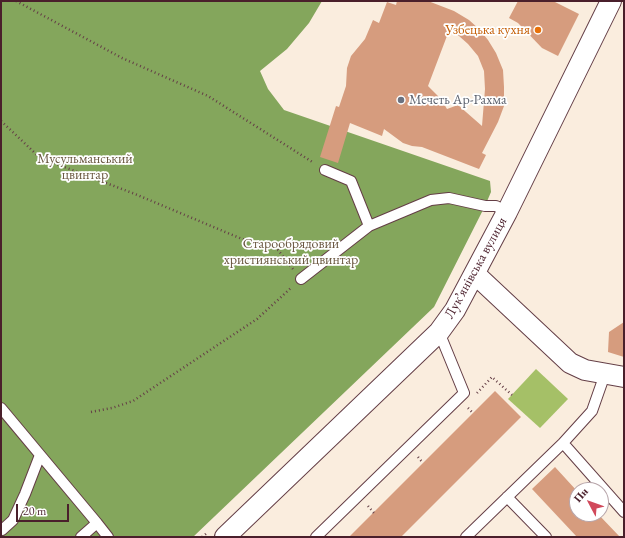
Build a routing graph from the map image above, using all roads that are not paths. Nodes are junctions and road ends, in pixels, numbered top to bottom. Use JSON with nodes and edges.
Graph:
{"nodes":[{"id":1,"x":611,"y":1,"type":"edge"},
{"id":2,"x":325,"y":170,"type":"road end"},
{"id":3,"x":507,"y":212,"type":"junction"},
{"id":4,"x":369,"y":226,"type":"junction"},
{"id":5,"x":475,"y":274,"type":"junction"},
{"id":6,"x":301,"y":279,"type":"road end"},
{"id":7,"x":439,"y":332,"type":"junction"},
{"id":8,"x":604,"y":374,"type":"junction"},
{"id":9,"x":624,"y":377,"type":"edge"},
{"id":10,"x":1,"y":408,"type":"edge"},
{"id":11,"x":563,"y":443,"type":"junction"},
{"id":12,"x":40,"y":455,"type":"junction"},
{"id":13,"x":507,"y":497,"type":"junction"},
{"id":14,"x":624,"y":512,"type":"edge"},
{"id":15,"x":97,"y":523,"type":"junction"},
{"id":16,"x":2,"y":530,"type":"dead end"},
{"id":17,"x":81,"y":537,"type":"edge"},
{"id":18,"x":108,"y":537,"type":"edge"},
{"id":19,"x":225,"y":537,"type":"edge"},
{"id":20,"x":316,"y":537,"type":"edge"},
{"id":21,"x":466,"y":537,"type":"edge"},
{"id":22,"x":546,"y":537,"type":"edge"}],
"edges":[{"from":1,"to":3,"type":"street","name":"Лукʼянівська вулиця"},
{"from":2,"to":4,"type":"lane"},
{"from":3,"to":4,"type":"lane"},
{"from":3,"to":5,"type":"street","name":"Лукʼянівська вулиця"},
{"from":4,"to":6,"type":"lane"},
{"from":5,"to":7,"type":"street","name":"Лукʼянівська вулиця"},
{"from":5,"to":8,"type":"street"},
{"from":7,"to":19,"type":"street","name":"Лукʼянівська вулиця"},
{"from":7,"to":20,"type":"lane"},
{"from":8,"to":9,"type":"street"},
{"from":8,"to":11,"type":"lane"},
{"from":10,"to":12,"type":"lane"},
{"from":11,"to":13,"type":"lane"},
{"from":11,"to":14,"type":"lane"},
{"from":12,"to":15,"type":"lane"},
{"from":12,"to":16,"type":"lane"},
{"from":13,"to":21,"type":"lane"},
{"from":13,"to":22,"type":"lane"},
{"from":15,"to":17,"type":"lane"},
{"from":15,"to":18,"type":"lane"}]}
